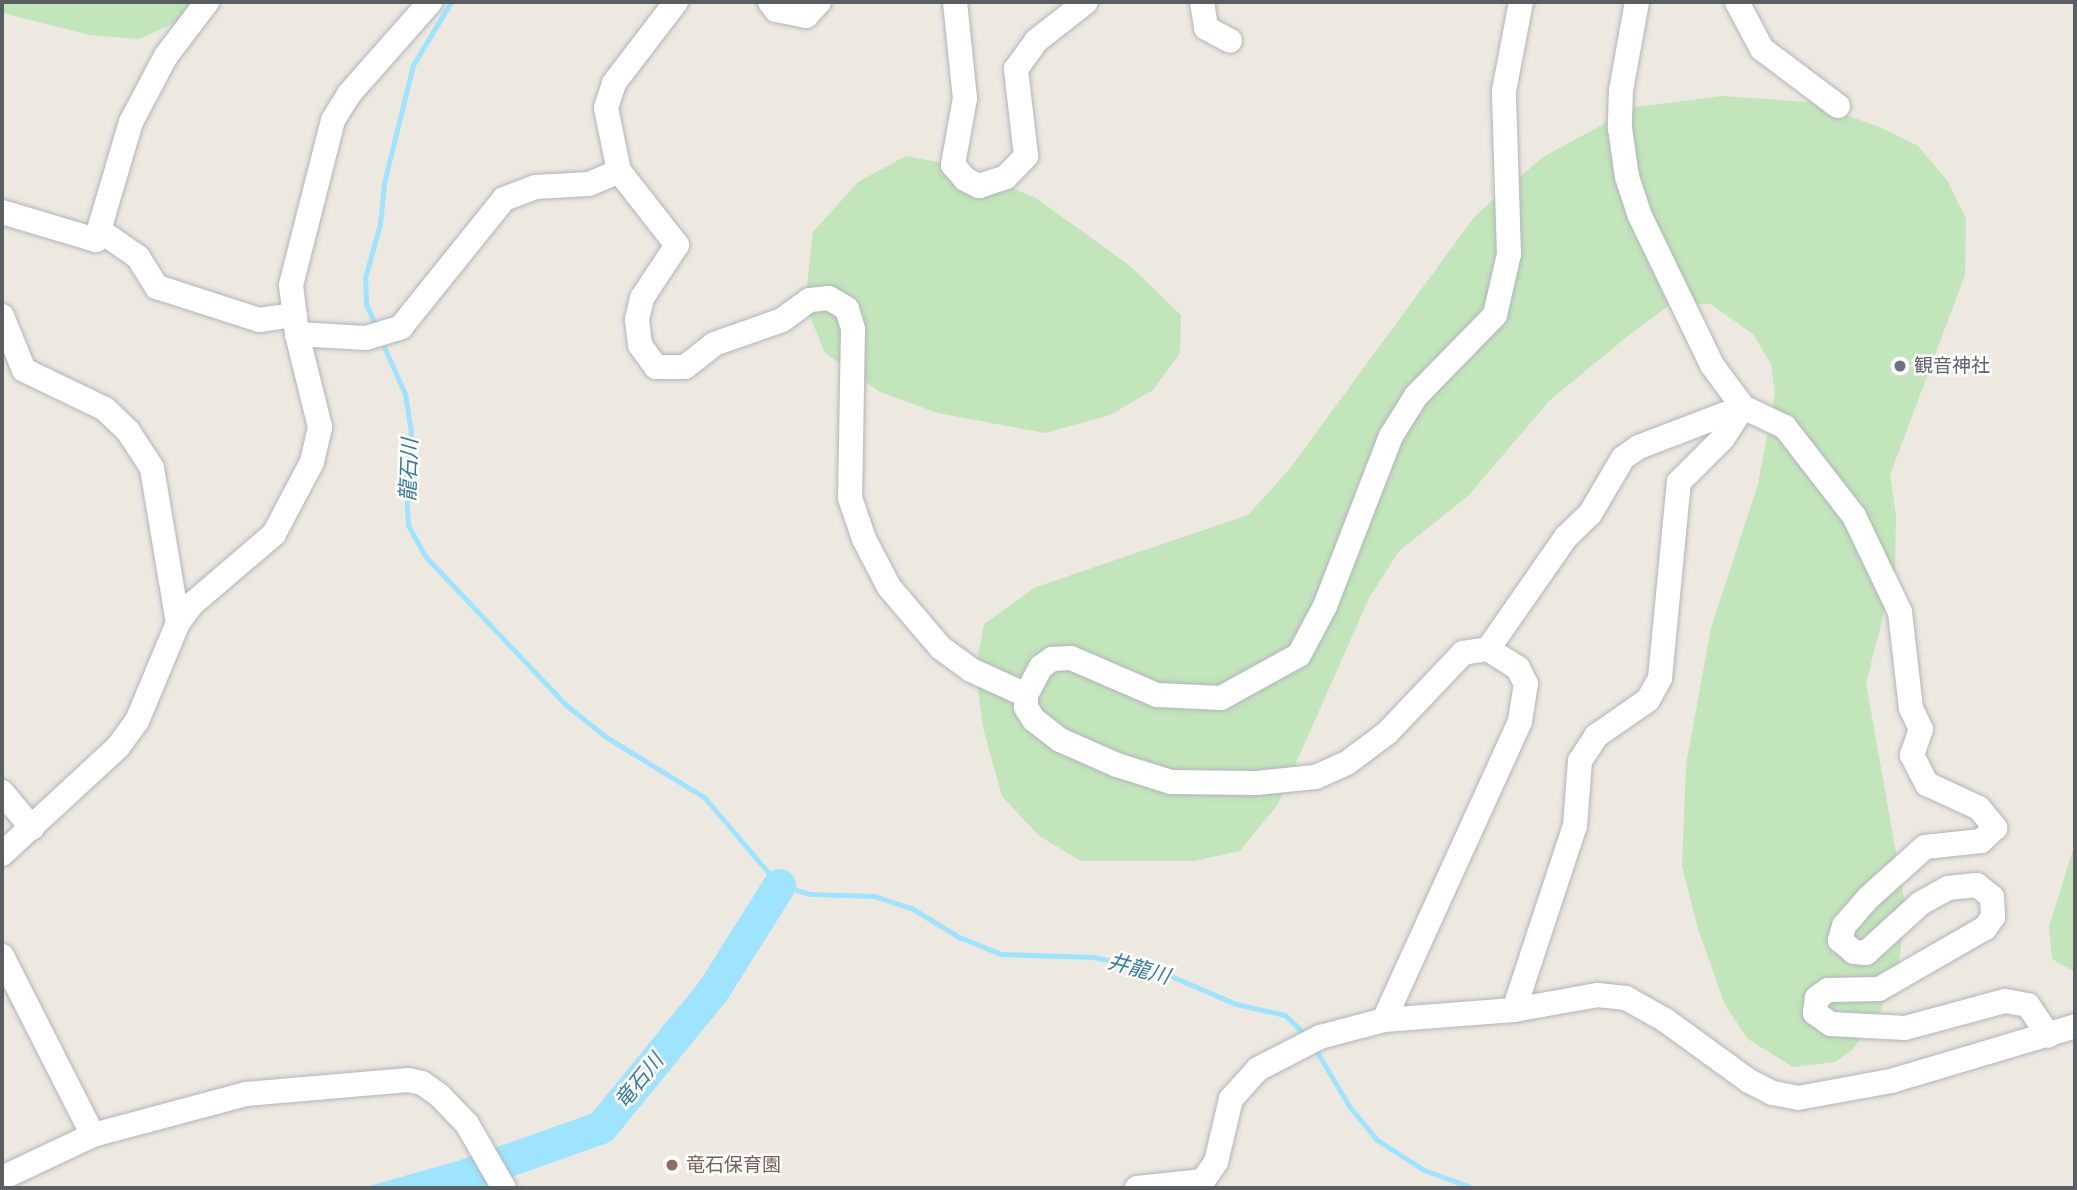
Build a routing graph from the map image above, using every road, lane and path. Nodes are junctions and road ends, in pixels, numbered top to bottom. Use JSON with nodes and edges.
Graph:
{"nodes":[{"id":1,"x":207,"y":2,"type":"edge"},
{"id":2,"x":430,"y":2,"type":"edge"},
{"id":3,"x":676,"y":2,"type":"edge"},
{"id":4,"x":770,"y":2,"type":"edge"},
{"id":5,"x":819,"y":2,"type":"edge"},
{"id":6,"x":955,"y":2,"type":"edge"},
{"id":7,"x":1086,"y":2,"type":"edge"},
{"id":8,"x":1202,"y":2,"type":"edge"},
{"id":9,"x":1521,"y":2,"type":"edge"},
{"id":10,"x":1637,"y":2,"type":"edge"},
{"id":11,"x":1737,"y":2,"type":"edge"},
{"id":12,"x":1230,"y":41,"type":"dead end"},
{"id":13,"x":1838,"y":106,"type":"dead end"},
{"id":14,"x":619,"y":171,"type":"junction"},
{"id":15,"x":2,"y":212,"type":"edge"},
{"id":16,"x":99,"y":230,"type":"junction"},
{"id":17,"x":2,"y":316,"type":"edge"},
{"id":18,"x":296,"y":325,"type":"junction"},
{"id":19,"x":1743,"y":407,"type":"junction"},
{"id":20,"x":178,"y":623,"type":"junction"},
{"id":21,"x":1488,"y":649,"type":"junction"},
{"id":22,"x":1026,"y":695,"type":"junction"},
{"id":23,"x":2,"y":792,"type":"edge"},
{"id":24,"x":32,"y":828,"type":"junction"},
{"id":25,"x":2,"y":854,"type":"edge"},
{"id":26,"x":2,"y":956,"type":"edge"},
{"id":27,"x":1514,"y":1010,"type":"junction"},
{"id":28,"x":1384,"y":1020,"type":"junction"},
{"id":29,"x":2075,"y":1026,"type":"edge"},
{"id":30,"x":2049,"y":1036,"type":"junction"},
{"id":31,"x":93,"y":1135,"type":"junction"},
{"id":32,"x":2,"y":1178,"type":"edge"},
{"id":33,"x":502,"y":1186,"type":"edge"},
{"id":34,"x":1137,"y":1188,"type":"edge"}],
"edges":[{"from":1,"to":16,"type":"street"},
{"from":2,"to":18,"type":"street"},
{"from":3,"to":14,"type":"street"},
{"from":4,"to":5,"type":"street"},
{"from":6,"to":7,"type":"street"},
{"from":8,"to":12,"type":"street"},
{"from":9,"to":22,"type":"street"},
{"from":10,"to":19,"type":"street"},
{"from":11,"to":13,"type":"street"},
{"from":14,"to":18,"type":"street"},
{"from":14,"to":22,"type":"street"},
{"from":15,"to":16,"type":"street"},
{"from":16,"to":18,"type":"street"},
{"from":17,"to":20,"type":"street"},
{"from":18,"to":20,"type":"street"},
{"from":19,"to":21,"type":"street"},
{"from":19,"to":27,"type":"street"},
{"from":19,"to":30,"type":"street"},
{"from":20,"to":24,"type":"street"},
{"from":21,"to":22,"type":"street"},
{"from":21,"to":28,"type":"street"},
{"from":23,"to":24,"type":"street"},
{"from":24,"to":25,"type":"street"},
{"from":26,"to":31,"type":"street"},
{"from":27,"to":28,"type":"street"},
{"from":27,"to":30,"type":"street"},
{"from":28,"to":34,"type":"street"},
{"from":29,"to":30,"type":"street"},
{"from":31,"to":32,"type":"street"},
{"from":31,"to":33,"type":"street"}]}
